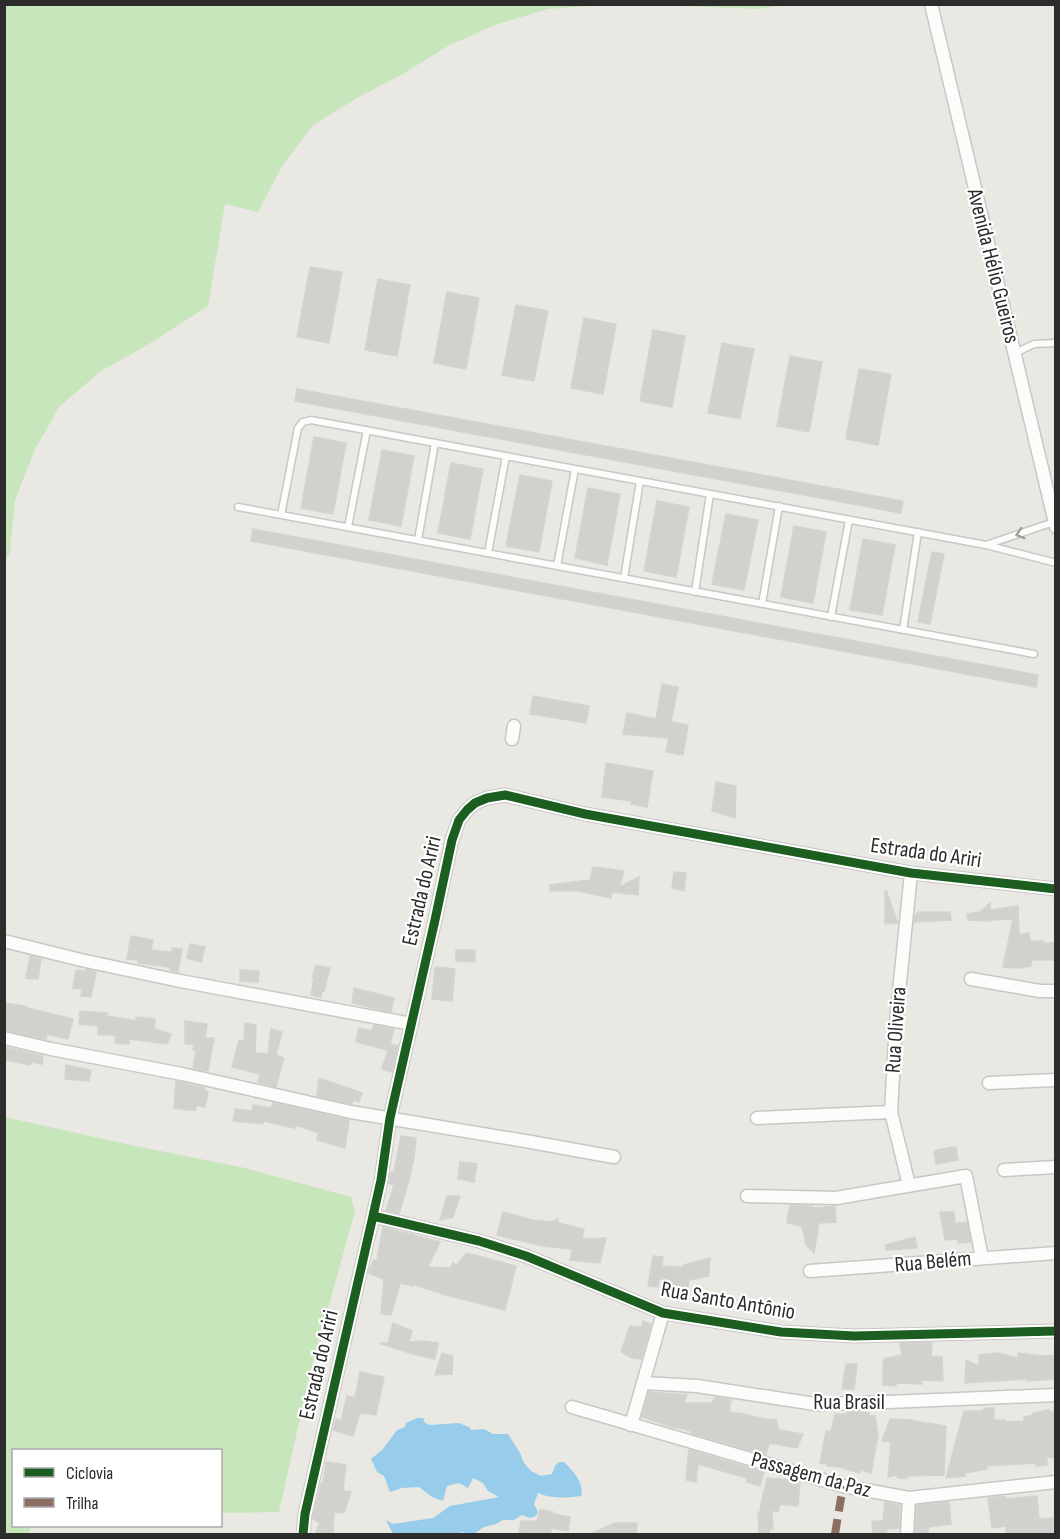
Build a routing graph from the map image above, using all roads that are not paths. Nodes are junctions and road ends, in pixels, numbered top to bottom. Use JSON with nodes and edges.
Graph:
{"nodes":[{"id":1,"x":931,"y":4,"type":"edge"},
{"id":2,"x":1056,"y":343,"type":"edge"},
{"id":3,"x":1015,"y":353,"type":"junction"},
{"id":4,"x":367,"y":430,"type":"junction"},
{"id":5,"x":435,"y":443,"type":"junction"},
{"id":6,"x":506,"y":456,"type":"junction"},
{"id":7,"x":575,"y":469,"type":"junction"},
{"id":8,"x":640,"y":481,"type":"junction"},
{"id":9,"x":710,"y":494,"type":"junction"},
{"id":10,"x":779,"y":506,"type":"junction"},
{"id":11,"x":238,"y":507,"type":"dead end"},
{"id":12,"x":281,"y":515,"type":"junction"},
{"id":13,"x":849,"y":519,"type":"junction"},
{"id":14,"x":1055,"y":525,"type":"edge"},
{"id":15,"x":348,"y":527,"type":"junction"},
{"id":16,"x":918,"y":532,"type":"junction"},
{"id":17,"x":418,"y":540,"type":"junction"},
{"id":18,"x":986,"y":545,"type":"junction"},
{"id":19,"x":488,"y":553,"type":"junction"},
{"id":20,"x":1056,"y":563,"type":"edge"},
{"id":21,"x":557,"y":566,"type":"junction"},
{"id":22,"x":624,"y":578,"type":"junction"},
{"id":23,"x":696,"y":592,"type":"junction"},
{"id":24,"x":762,"y":604,"type":"junction"},
{"id":25,"x":831,"y":617,"type":"junction"},
{"id":26,"x":903,"y":630,"type":"junction"},
{"id":27,"x":1034,"y":654,"type":"dead end"},
{"id":28,"x":514,"y":726,"type":"dead end"},
{"id":29,"x":512,"y":739,"type":"dead end"},
{"id":30,"x":911,"y":873,"type":"junction"},
{"id":31,"x":1056,"y":889,"type":"edge"},
{"id":32,"x":4,"y":941,"type":"edge"},
{"id":33,"x":970,"y":979,"type":"dead end"},
{"id":34,"x":1056,"y":991,"type":"edge"},
{"id":35,"x":412,"y":1024,"type":"junction"},
{"id":36,"x":4,"y":1038,"type":"edge"},
{"id":37,"x":1056,"y":1080,"type":"edge"},
{"id":38,"x":989,"y":1083,"type":"dead end"},
{"id":39,"x":891,"y":1112,"type":"junction"},
{"id":40,"x":390,"y":1118,"type":"junction"},
{"id":41,"x":757,"y":1118,"type":"dead end"},
{"id":42,"x":614,"y":1157,"type":"dead end"},
{"id":43,"x":1056,"y":1167,"type":"edge"},
{"id":44,"x":1004,"y":1170,"type":"dead end"},
{"id":45,"x":909,"y":1185,"type":"junction"},
{"id":46,"x":747,"y":1196,"type":"dead end"},
{"id":47,"x":373,"y":1216,"type":"junction"},
{"id":48,"x":1056,"y":1253,"type":"edge"},
{"id":49,"x":982,"y":1258,"type":"junction"},
{"id":50,"x":810,"y":1271,"type":"dead end"},
{"id":51,"x":663,"y":1313,"type":"junction"},
{"id":52,"x":1056,"y":1330,"type":"edge"},
{"id":53,"x":644,"y":1383,"type":"junction"},
{"id":54,"x":1056,"y":1395,"type":"edge"},
{"id":55,"x":572,"y":1407,"type":"dead end"},
{"id":56,"x":631,"y":1425,"type":"junction"},
{"id":57,"x":1056,"y":1482,"type":"edge"},
{"id":58,"x":909,"y":1498,"type":"junction"},
{"id":59,"x":303,"y":1534,"type":"edge"},
{"id":60,"x":908,"y":1534,"type":"edge"}],
"edges":[{"from":1,"to":3,"type":"street","name":"Avenida Hélio Gueiros"},
{"from":2,"to":3,"type":"lane"},
{"from":3,"to":14,"type":"street","name":"Avenida Hélio Gueiros"},
{"from":4,"to":5,"type":"lane"},
{"from":4,"to":12,"type":"lane"},
{"from":4,"to":15,"type":"lane"},
{"from":5,"to":6,"type":"lane"},
{"from":5,"to":17,"type":"lane"},
{"from":6,"to":7,"type":"lane"},
{"from":6,"to":19,"type":"lane"},
{"from":7,"to":8,"type":"lane"},
{"from":7,"to":21,"type":"lane"},
{"from":8,"to":9,"type":"lane"},
{"from":8,"to":22,"type":"lane"},
{"from":9,"to":10,"type":"lane"},
{"from":9,"to":23,"type":"lane"},
{"from":10,"to":13,"type":"lane"},
{"from":10,"to":24,"type":"lane"},
{"from":11,"to":12,"type":"lane"},
{"from":12,"to":15,"type":"lane"},
{"from":13,"to":16,"type":"lane"},
{"from":13,"to":25,"type":"lane"},
{"from":14,"to":18,"type":"lane","one_way":true},
{"from":15,"to":17,"type":"lane"},
{"from":16,"to":18,"type":"lane"},
{"from":16,"to":26,"type":"lane"},
{"from":17,"to":19,"type":"lane"},
{"from":18,"to":20,"type":"lane"},
{"from":19,"to":21,"type":"lane"},
{"from":21,"to":22,"type":"lane"},
{"from":22,"to":23,"type":"lane"},
{"from":23,"to":24,"type":"lane"},
{"from":24,"to":25,"type":"lane"},
{"from":25,"to":26,"type":"lane"},
{"from":26,"to":27,"type":"lane"},
{"from":28,"to":29,"type":"street"},
{"from":30,"to":31,"type":"street","name":"Estrada do Ariri"},
{"from":30,"to":35,"type":"street","name":"Estrada do Ariri"},
{"from":30,"to":39,"type":"street","name":"Rua Oliveira"},
{"from":32,"to":35,"type":"street"},
{"from":33,"to":34,"type":"street"},
{"from":35,"to":40,"type":"street","name":"Estrada do Ariri"},
{"from":36,"to":40,"type":"street"},
{"from":37,"to":38,"type":"street"},
{"from":39,"to":41,"type":"street"},
{"from":39,"to":45,"type":"street","name":"Rua Oliveira"},
{"from":40,"to":42,"type":"street"},
{"from":40,"to":47,"type":"street","name":"Estrada do Ariri"},
{"from":43,"to":44,"type":"street"},
{"from":45,"to":46,"type":"street"},
{"from":45,"to":49,"type":"street"},
{"from":47,"to":51,"type":"street","name":"Rua Santo Antônio"},
{"from":47,"to":59,"type":"street","name":"Estrada do Ariri"},
{"from":48,"to":49,"type":"street","name":"Rua Belém"},
{"from":49,"to":50,"type":"street","name":"Rua Belém"},
{"from":51,"to":52,"type":"street","name":"Rua Santo Antônio"},
{"from":51,"to":53,"type":"street"},
{"from":53,"to":54,"type":"street","name":"Rua Brasil"},
{"from":53,"to":56,"type":"street"},
{"from":55,"to":56,"type":"street","name":"Passagem da Paz"},
{"from":56,"to":58,"type":"street","name":"Passagem da Paz"},
{"from":57,"to":58,"type":"street","name":"Passagem da Paz"},
{"from":58,"to":60,"type":"street"}]}
